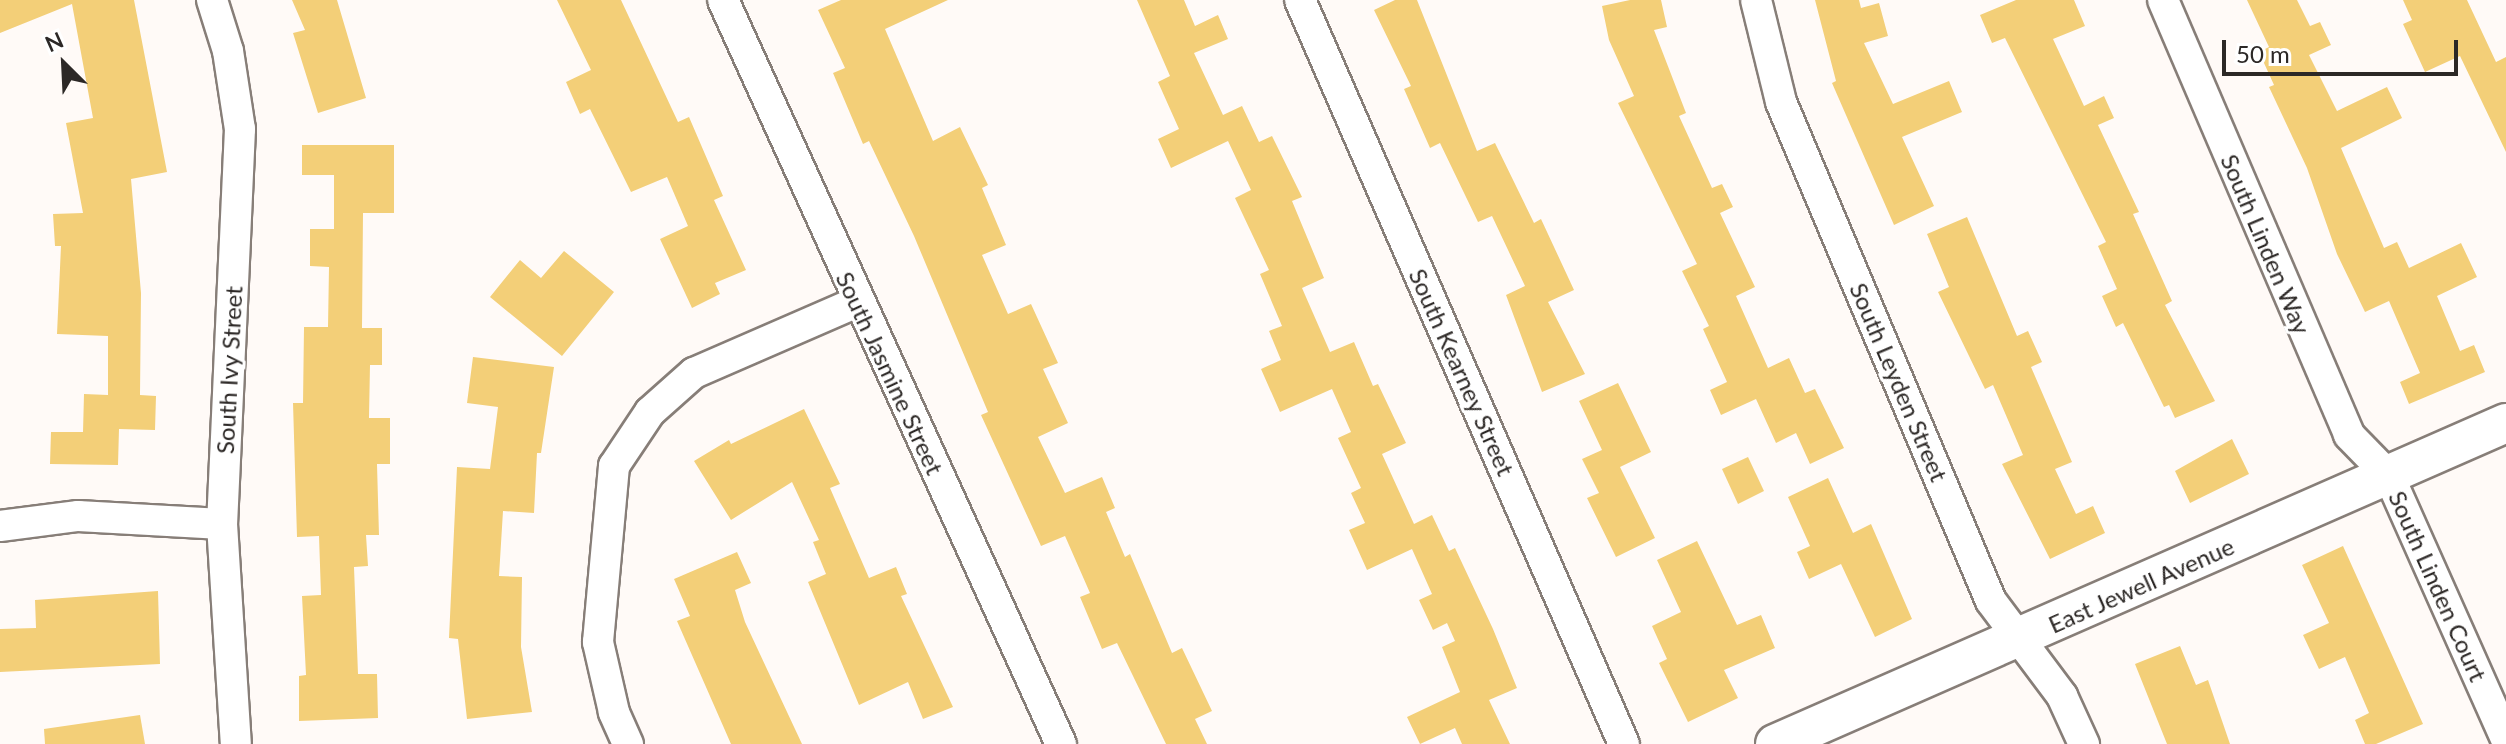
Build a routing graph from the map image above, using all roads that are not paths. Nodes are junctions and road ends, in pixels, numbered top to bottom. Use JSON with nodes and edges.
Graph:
{"nodes":[{"id":1,"x":212,"y":0,"type":"edge"},
{"id":2,"x":723,"y":0,"type":"edge"},
{"id":3,"x":1300,"y":0,"type":"edge"},
{"id":4,"x":1756,"y":0,"type":"edge"},
{"id":5,"x":2163,"y":0,"type":"edge"},
{"id":6,"x":857,"y":302,"type":"junction"},
{"id":7,"x":2506,"y":423,"type":"edge"},
{"id":8,"x":2389,"y":476,"type":"junction"},
{"id":9,"x":222,"y":524,"type":"junction"},
{"id":10,"x":0,"y":526,"type":"edge"},
{"id":11,"x":2020,"y":638,"type":"junction"},
{"id":12,"x":2506,"y":739,"type":"edge"},
{"id":13,"x":236,"y":744,"type":"edge"},
{"id":14,"x":628,"y":744,"type":"edge"},
{"id":15,"x":1061,"y":744,"type":"edge"},
{"id":16,"x":1624,"y":744,"type":"edge"},
{"id":17,"x":1775,"y":744,"type":"edge"},
{"id":18,"x":2084,"y":744,"type":"edge"}],
"edges":[{"from":1,"to":9,"type":"street","name":"South Ivy Street"},
{"from":2,"to":6,"type":"street","name":"South Jasmine Street"},
{"from":3,"to":16,"type":"street","name":"South Kearney Street"},
{"from":4,"to":11,"type":"street","name":"South Leyden Street"},
{"from":5,"to":8,"type":"street","name":"South Linden Way"},
{"from":6,"to":14,"type":"street"},
{"from":6,"to":15,"type":"street","name":"South Jasmine Street"},
{"from":7,"to":8,"type":"street","name":"East Jewell Avenue"},
{"from":8,"to":11,"type":"street","name":"East Jewell Avenue"},
{"from":8,"to":12,"type":"street","name":"South Linden Court"},
{"from":9,"to":10,"type":"street"},
{"from":9,"to":13,"type":"street","name":"South Ivy Street"},
{"from":11,"to":17,"type":"street","name":"East Jewell Avenue"},
{"from":11,"to":18,"type":"street","name":"South Leyden Street"}]}
